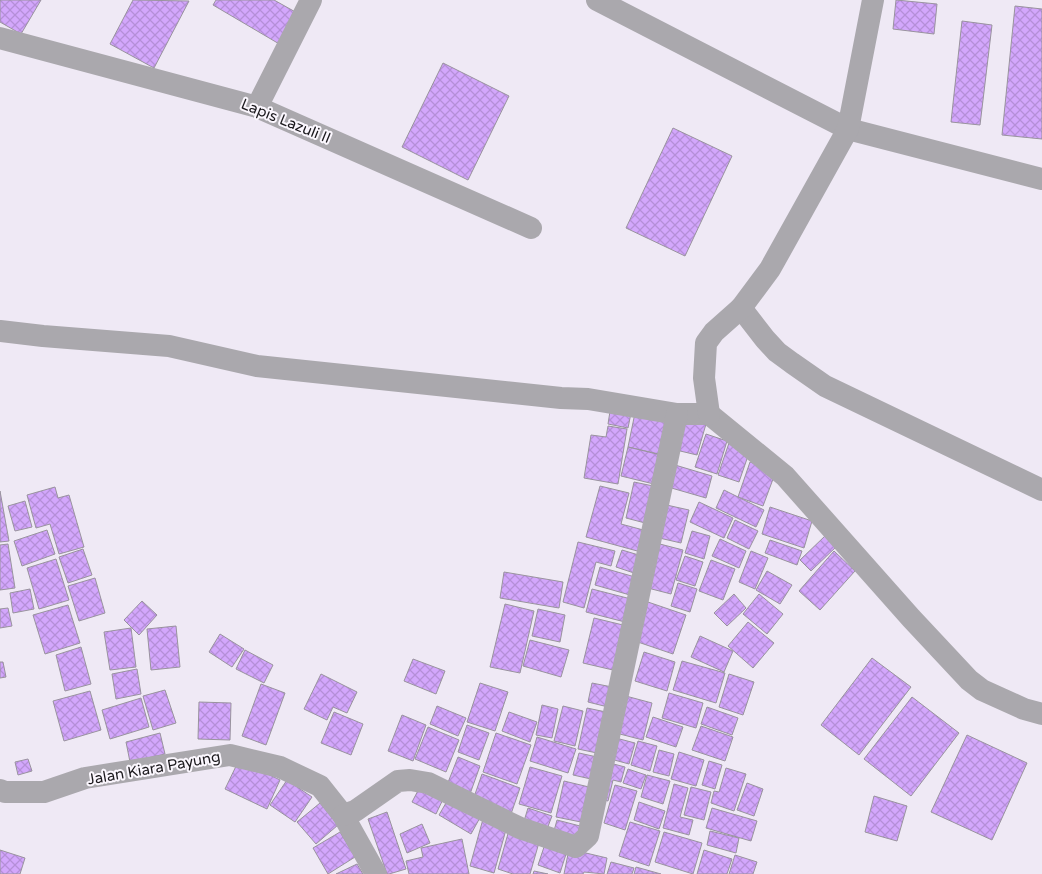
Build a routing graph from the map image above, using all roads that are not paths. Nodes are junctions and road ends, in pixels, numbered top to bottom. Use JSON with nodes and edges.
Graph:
{"nodes":[{"id":1,"x":311,"y":0,"type":"edge"},
{"id":2,"x":597,"y":0,"type":"edge"},
{"id":3,"x":873,"y":0,"type":"edge"},
{"id":4,"x":0,"y":38,"type":"edge"},
{"id":5,"x":257,"y":107,"type":"junction"},
{"id":6,"x":848,"y":130,"type":"junction"},
{"id":7,"x":1042,"y":179,"type":"edge"},
{"id":8,"x":532,"y":228,"type":"dead end"},
{"id":9,"x":741,"y":308,"type":"junction"},
{"id":10,"x":0,"y":331,"type":"edge"},
{"id":11,"x":677,"y":414,"type":"junction"},
{"id":12,"x":710,"y":414,"type":"junction"},
{"id":13,"x":1042,"y":490,"type":"edge"},
{"id":14,"x":1042,"y":714,"type":"edge"},
{"id":15,"x":0,"y":790,"type":"edge"},
{"id":16,"x":344,"y":815,"type":"junction"},
{"id":17,"x":376,"y":874,"type":"edge"}],
"edges":[{"from":1,"to":5,"type":"street"},
{"from":2,"to":6,"type":"street"},
{"from":3,"to":6,"type":"street"},
{"from":4,"to":5,"type":"street","name":"Lapis Lazuli II"},
{"from":5,"to":8,"type":"street","name":"Lapis Lazuli II"},
{"from":6,"to":7,"type":"street"},
{"from":6,"to":9,"type":"street"},
{"from":9,"to":12,"type":"street"},
{"from":9,"to":13,"type":"street"},
{"from":10,"to":11,"type":"street"},
{"from":11,"to":12,"type":"street"},
{"from":11,"to":16,"type":"street"},
{"from":12,"to":14,"type":"street"},
{"from":15,"to":16,"type":"street","name":"Jalan Kiara Payung"},
{"from":16,"to":17,"type":"street","name":"Jalan Kiara Payung"}]}
